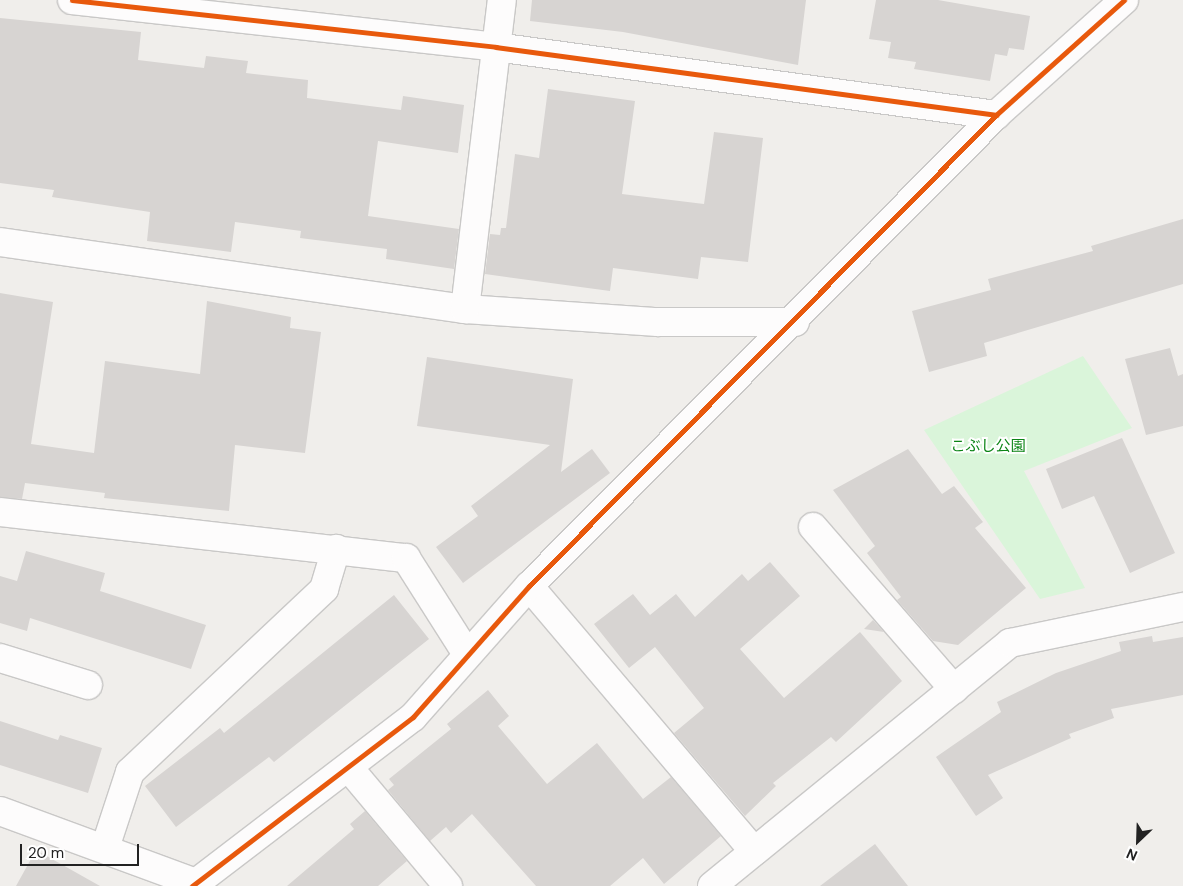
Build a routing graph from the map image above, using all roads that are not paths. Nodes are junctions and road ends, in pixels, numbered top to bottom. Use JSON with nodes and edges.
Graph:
{"nodes":[{"id":1,"x":72,"y":0,"type":"edge"},
{"id":2,"x":502,"y":0,"type":"edge"},
{"id":3,"x":1124,"y":0,"type":"edge"},
{"id":4,"x":496,"y":47,"type":"junction"},
{"id":5,"x":996,"y":116,"type":"junction"},
{"id":6,"x":0,"y":242,"type":"edge"},
{"id":7,"x":464,"y":309,"type":"junction"},
{"id":8,"x":795,"y":322,"type":"junction"},
{"id":9,"x":0,"y":512,"type":"edge"},
{"id":10,"x":813,"y":527,"type":"dead end"},
{"id":11,"x":336,"y":549,"type":"junction"},
{"id":12,"x":528,"y":586,"type":"junction"},
{"id":13,"x":1183,"y":607,"type":"edge"},
{"id":14,"x":466,"y":654,"type":"junction"},
{"id":15,"x":0,"y":658,"type":"edge"},
{"id":16,"x":88,"y":685,"type":"dead end"},
{"id":17,"x":954,"y":689,"type":"junction"},
{"id":18,"x":349,"y":768,"type":"junction"},
{"id":19,"x":0,"y":811,"type":"edge"},
{"id":20,"x":104,"y":848,"type":"junction"},
{"id":21,"x":754,"y":851,"type":"junction"},
{"id":22,"x":194,"y":884,"type":"edge"},
{"id":23,"x":448,"y":886,"type":"edge"},
{"id":24,"x":712,"y":886,"type":"edge"}],
"edges":[{"from":1,"to":4,"type":"street"},
{"from":2,"to":4,"type":"street"},
{"from":3,"to":5,"type":"street"},
{"from":4,"to":5,"type":"street"},
{"from":4,"to":7,"type":"street"},
{"from":5,"to":8,"type":"street"},
{"from":6,"to":7,"type":"street"},
{"from":7,"to":8,"type":"street"},
{"from":8,"to":12,"type":"street"},
{"from":9,"to":11,"type":"street"},
{"from":10,"to":17,"type":"street"},
{"from":11,"to":14,"type":"street"},
{"from":11,"to":20,"type":"street"},
{"from":12,"to":14,"type":"street"},
{"from":12,"to":21,"type":"street"},
{"from":13,"to":17,"type":"street"},
{"from":14,"to":18,"type":"street"},
{"from":15,"to":16,"type":"street"},
{"from":17,"to":21,"type":"street"},
{"from":18,"to":22,"type":"street"},
{"from":18,"to":23,"type":"street"},
{"from":19,"to":20,"type":"street"},
{"from":20,"to":22,"type":"street"},
{"from":21,"to":24,"type":"street"}]}
